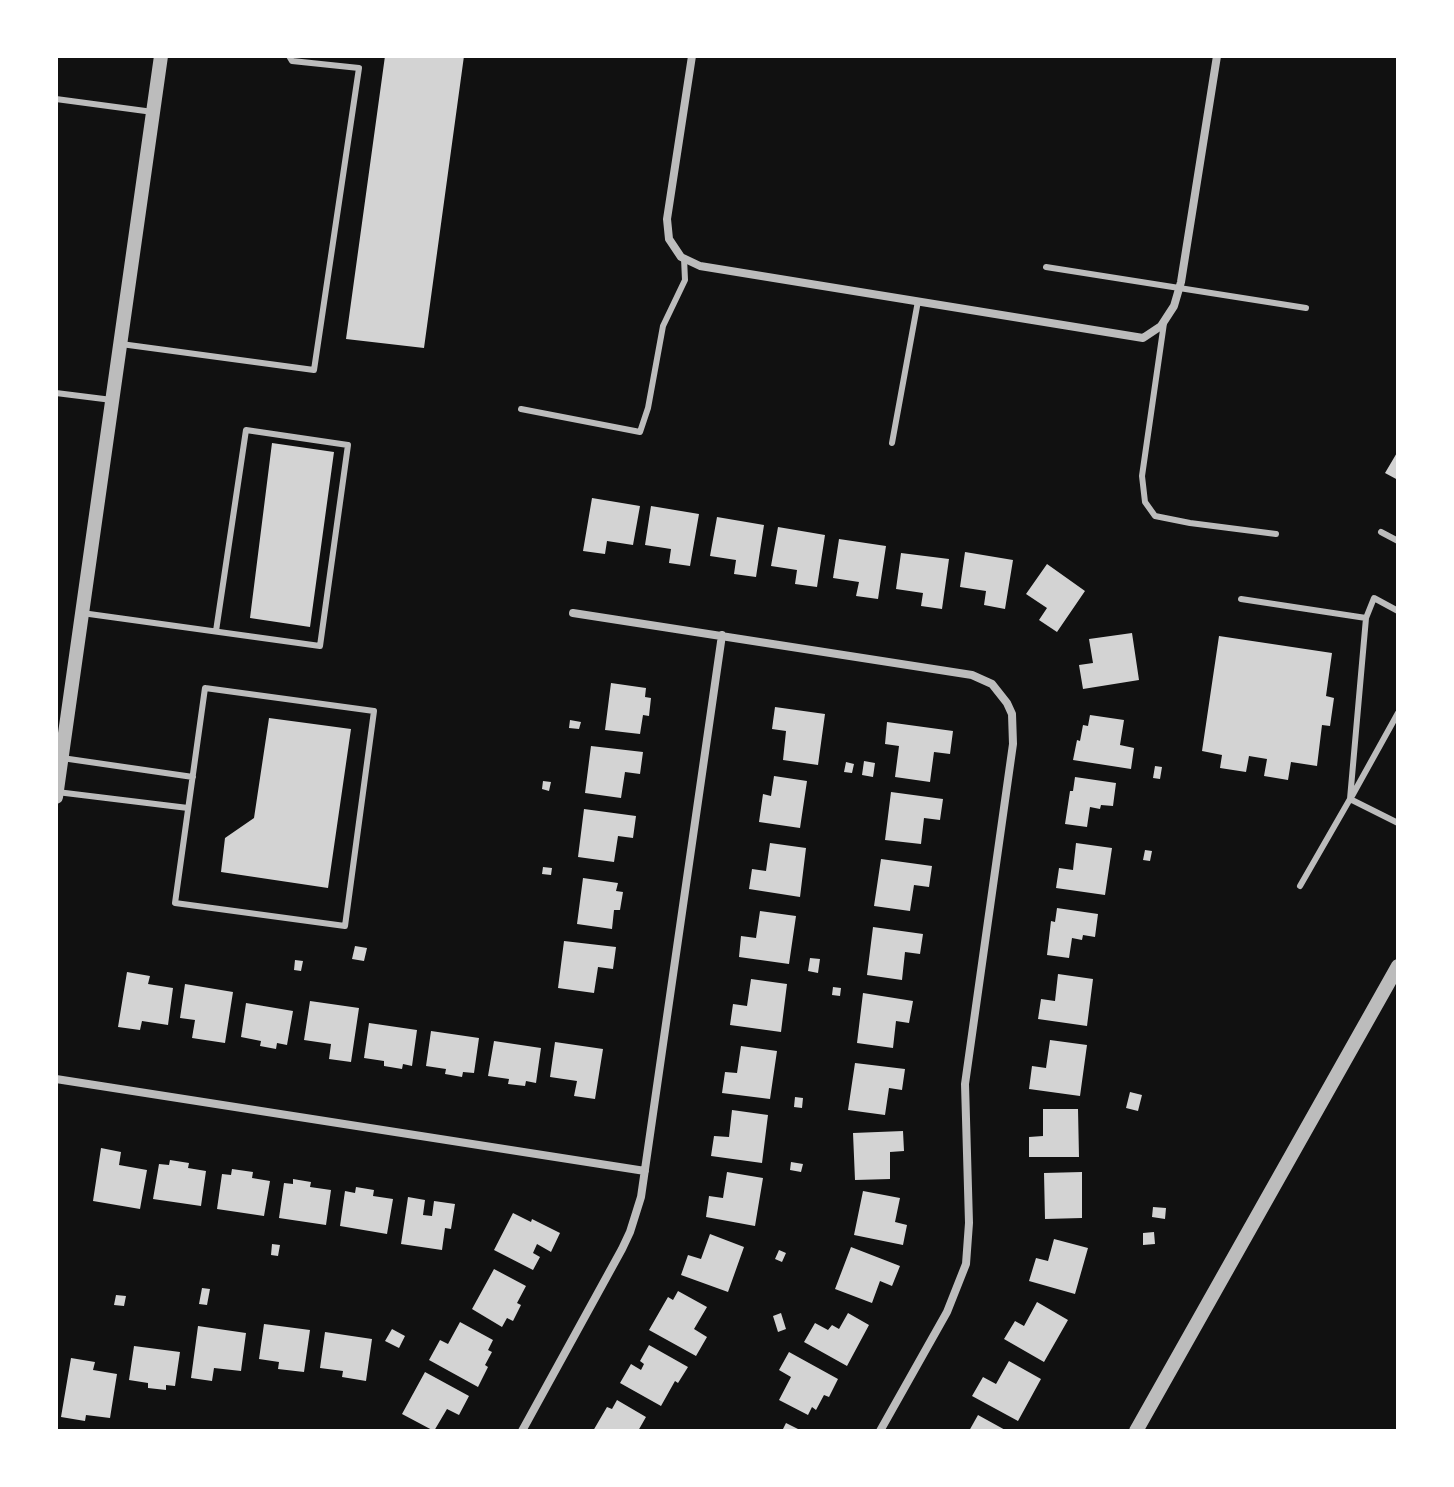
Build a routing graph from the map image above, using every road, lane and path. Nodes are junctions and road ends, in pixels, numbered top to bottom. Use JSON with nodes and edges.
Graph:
{"nodes":[{"id":1,"x":161,"y":56,"type":"edge"},
{"id":2,"x":289,"y":56,"type":"edge"},
{"id":3,"x":692,"y":56,"type":"edge"},
{"id":4,"x":1217,"y":56,"type":"edge"},
{"id":5,"x":56,"y":99,"type":"edge"},
{"id":6,"x":153,"y":112,"type":"junction"},
{"id":7,"x":684,"y":258,"type":"junction"},
{"id":8,"x":1046,"y":267,"type":"dead end"},
{"id":9,"x":1179,"y":289,"type":"junction"},
{"id":10,"x":918,"y":301,"type":"junction"},
{"id":11,"x":1306,"y":308,"type":"dead end"},
{"id":12,"x":1165,"y":320,"type":"junction"},
{"id":13,"x":119,"y":344,"type":"junction"},
{"id":14,"x":56,"y":393,"type":"edge"},
{"id":15,"x":112,"y":400,"type":"junction"},
{"id":16,"x":521,"y":409,"type":"dead end"},
{"id":17,"x":892,"y":443,"type":"dead end"},
{"id":18,"x":1381,"y":532,"type":"dead end"},
{"id":19,"x":1276,"y":534,"type":"dead end"},
{"id":20,"x":1398,"y":541,"type":"edge"},
{"id":21,"x":1241,"y":599,"type":"dead end"},
{"id":22,"x":1398,"y":611,"type":"edge"},
{"id":23,"x":82,"y":613,"type":"junction"},
{"id":24,"x":573,"y":613,"type":"dead end"},
{"id":25,"x":1366,"y":618,"type":"junction"},
{"id":26,"x":216,"y":631,"type":"junction"},
{"id":27,"x":722,"y":635,"type":"junction"},
{"id":28,"x":1398,"y":713,"type":"edge"},
{"id":29,"x":61,"y":758,"type":"junction"},
{"id":30,"x":193,"y":777,"type":"junction"},
{"id":31,"x":56,"y":794,"type":"edge"},
{"id":32,"x":1350,"y":799,"type":"junction"},
{"id":33,"x":188,"y":808,"type":"junction"},
{"id":34,"x":1398,"y":823,"type":"edge"},
{"id":35,"x":1300,"y":886,"type":"dead end"},
{"id":36,"x":1398,"y":966,"type":"edge"},
{"id":37,"x":56,"y":1079,"type":"edge"},
{"id":38,"x":645,"y":1171,"type":"junction"},
{"id":39,"x":522,"y":1431,"type":"edge"},
{"id":40,"x":880,"y":1431,"type":"edge"},
{"id":41,"x":1136,"y":1431,"type":"edge"}],
"edges":[{"from":1,"to":6,"type":"street"},
{"from":2,"to":13,"type":"lane"},
{"from":3,"to":7,"type":"street"},
{"from":4,"to":9,"type":"street"},
{"from":5,"to":6,"type":"lane"},
{"from":6,"to":13,"type":"street"},
{"from":7,"to":10,"type":"street"},
{"from":7,"to":16,"type":"lane"},
{"from":8,"to":9,"type":"lane"},
{"from":9,"to":11,"type":"lane"},
{"from":9,"to":12,"type":"street"},
{"from":10,"to":12,"type":"street"},
{"from":10,"to":17,"type":"lane"},
{"from":12,"to":19,"type":"lane"},
{"from":13,"to":15,"type":"street"},
{"from":14,"to":15,"type":"lane"},
{"from":15,"to":23,"type":"street"},
{"from":18,"to":20,"type":"lane"},
{"from":21,"to":25,"type":"lane"},
{"from":22,"to":25,"type":"lane"},
{"from":23,"to":26,"type":"lane"},
{"from":23,"to":29,"type":"street"},
{"from":24,"to":27,"type":"street"},
{"from":25,"to":32,"type":"lane"},
{"from":26,"to":26,"type":"lane"},
{"from":27,"to":38,"type":"street"},
{"from":27,"to":40,"type":"street"},
{"from":28,"to":32,"type":"lane"},
{"from":29,"to":30,"type":"lane"},
{"from":29,"to":31,"type":"street"},
{"from":30,"to":33,"type":"lane"},
{"from":30,"to":33,"type":"lane"},
{"from":31,"to":33,"type":"lane"},
{"from":32,"to":34,"type":"lane"},
{"from":32,"to":35,"type":"lane"},
{"from":36,"to":41,"type":"street"},
{"from":37,"to":38,"type":"street"},
{"from":38,"to":39,"type":"street"}]}
